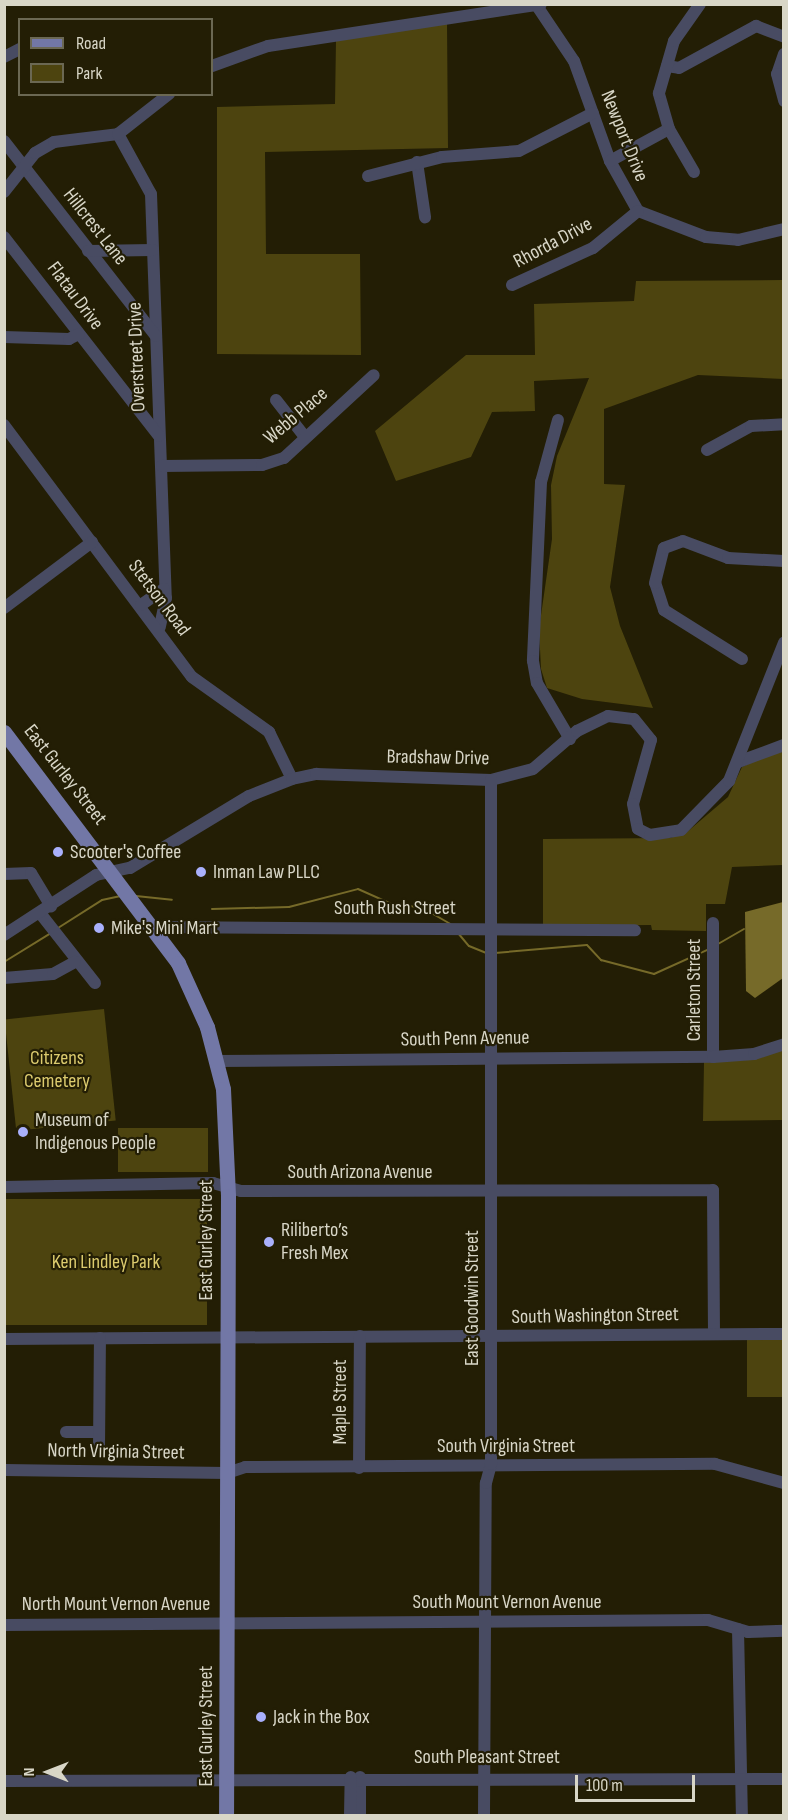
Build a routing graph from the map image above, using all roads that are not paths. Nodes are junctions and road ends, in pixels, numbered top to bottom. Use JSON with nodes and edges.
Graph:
{"nodes":[{"id":1,"x":700,"y":4,"type":"edge"},
{"id":2,"x":539,"y":5,"type":"edge"},
{"id":3,"x":783,"y":37,"type":"edge"},
{"id":4,"x":18,"y":50,"type":"edge"},
{"id":5,"x":783,"y":54,"type":"edge"},
{"id":6,"x":4,"y":57,"type":"edge"},
{"id":7,"x":213,"y":66,"type":"edge"},
{"id":8,"x":667,"y":66,"type":"junction"},
{"id":9,"x":166,"y":96,"type":"edge"},
{"id":10,"x":783,"y":101,"type":"edge"},
{"id":11,"x":593,"y":113,"type":"junction"},
{"id":12,"x":669,"y":129,"type":"junction"},
{"id":13,"x":118,"y":134,"type":"junction"},
{"id":14,"x":4,"y":141,"type":"edge"},
{"id":15,"x":610,"y":161,"type":"junction"},
{"id":16,"x":417,"y":162,"type":"junction"},
{"id":17,"x":23,"y":165,"type":"junction"},
{"id":18,"x":694,"y":172,"type":"dead end"},
{"id":19,"x":368,"y":176,"type":"dead end"},
{"id":20,"x":4,"y":192,"type":"edge"},
{"id":21,"x":638,"y":211,"type":"junction"},
{"id":22,"x":425,"y":217,"type":"dead end"},
{"id":23,"x":783,"y":229,"type":"edge"},
{"id":24,"x":4,"y":237,"type":"edge"},
{"id":25,"x":153,"y":250,"type":"junction"},
{"id":26,"x":88,"y":251,"type":"junction"},
{"id":27,"x":512,"y":285,"type":"dead end"},
{"id":28,"x":79,"y":334,"type":"junction"},
{"id":29,"x":156,"y":336,"type":"junction"},
{"id":30,"x":4,"y":337,"type":"edge"},
{"id":31,"x":374,"y":375,"type":"dead end"},
{"id":32,"x":276,"y":400,"type":"dead end"},
{"id":33,"x":558,"y":420,"type":"dead end"},
{"id":34,"x":783,"y":424,"type":"edge"},
{"id":35,"x":4,"y":425,"type":"edge"},
{"id":36,"x":159,"y":436,"type":"junction"},
{"id":37,"x":305,"y":437,"type":"junction"},
{"id":38,"x":707,"y":450,"type":"dead end"},
{"id":39,"x":162,"y":466,"type":"junction"},
{"id":40,"x":92,"y":542,"type":"junction"},
{"id":41,"x":783,"y":561,"type":"edge"},
{"id":42,"x":164,"y":589,"type":"junction"},
{"id":43,"x":141,"y":605,"type":"junction"},
{"id":44,"x":4,"y":608,"type":"edge"},
{"id":45,"x":160,"y":627,"type":"junction"},
{"id":46,"x":783,"y":643,"type":"edge"},
{"id":47,"x":742,"y":659,"type":"dead end"},
{"id":48,"x":4,"y":732,"type":"edge"},
{"id":49,"x":570,"y":739,"type":"junction"},
{"id":50,"x":783,"y":745,"type":"edge"},
{"id":51,"x":738,"y":762,"type":"junction"},
{"id":52,"x":292,"y":779,"type":"junction"},
{"id":53,"x":491,"y":780,"type":"junction"},
{"id":54,"x":114,"y":872,"type":"junction"},
{"id":55,"x":4,"y":874,"type":"edge"},
{"id":56,"x":51,"y":906,"type":"junction"},
{"id":57,"x":40,"y":913,"type":"junction"},
{"id":58,"x":713,"y":923,"type":"dead end"},
{"id":59,"x":154,"y":927,"type":"junction"},
{"id":60,"x":493,"y":928,"type":"junction"},
{"id":61,"x":635,"y":930,"type":"dead end"},
{"id":62,"x":4,"y":935,"type":"edge"},
{"id":63,"x":75,"y":962,"type":"junction"},
{"id":64,"x":4,"y":978,"type":"edge"},
{"id":65,"x":95,"y":983,"type":"dead end"},
{"id":66,"x":783,"y":1044,"type":"edge"},
{"id":67,"x":713,"y":1057,"type":"junction"},
{"id":68,"x":492,"y":1058,"type":"junction"},
{"id":69,"x":217,"y":1061,"type":"junction"},
{"id":70,"x":4,"y":1186,"type":"edge"},
{"id":71,"x":228,"y":1189,"type":"junction"},
{"id":72,"x":492,"y":1191,"type":"junction"},
{"id":73,"x":714,"y":1334,"type":"junction"},
{"id":74,"x":783,"y":1334,"type":"edge"},
{"id":75,"x":360,"y":1336,"type":"junction"},
{"id":76,"x":491,"y":1336,"type":"junction"},
{"id":77,"x":100,"y":1338,"type":"junction"},
{"id":78,"x":227,"y":1338,"type":"junction"},
{"id":79,"x":4,"y":1339,"type":"edge"},
{"id":80,"x":66,"y":1432,"type":"dead end"},
{"id":81,"x":99,"y":1432,"type":"junction"},
{"id":82,"x":99,"y":1448,"type":"dead end"},
{"id":83,"x":491,"y":1464,"type":"junction"},
{"id":84,"x":359,"y":1468,"type":"junction"},
{"id":85,"x":4,"y":1470,"type":"edge"},
{"id":86,"x":227,"y":1473,"type":"junction"},
{"id":87,"x":783,"y":1483,"type":"edge"},
{"id":88,"x":485,"y":1622,"type":"junction"},
{"id":89,"x":228,"y":1624,"type":"junction"},
{"id":90,"x":4,"y":1625,"type":"edge"},
{"id":91,"x":738,"y":1629,"type":"junction"},
{"id":92,"x":783,"y":1631,"type":"edge"},
{"id":93,"x":356,"y":1777,"type":"junction"},
{"id":94,"x":484,"y":1777,"type":"junction"},
{"id":95,"x":740,"y":1778,"type":"junction"},
{"id":96,"x":783,"y":1779,"type":"edge"},
{"id":97,"x":227,"y":1780,"type":"junction"},
{"id":98,"x":4,"y":1781,"type":"edge"},
{"id":99,"x":226,"y":1815,"type":"edge"},
{"id":100,"x":350,"y":1815,"type":"edge"},
{"id":101,"x":360,"y":1815,"type":"edge"},
{"id":102,"x":484,"y":1815,"type":"edge"},
{"id":103,"x":741,"y":1815,"type":"edge"}],
"edges":[{"from":1,"to":8,"type":"street"},
{"from":2,"to":7,"type":"street"},
{"from":2,"to":11,"type":"street","name":"Newport Drive"},
{"from":3,"to":8,"type":"street"},
{"from":4,"to":6,"type":"street"},
{"from":5,"to":10,"type":"street"},
{"from":8,"to":12,"type":"street"},
{"from":9,"to":13,"type":"street"},
{"from":11,"to":15,"type":"street","name":"Newport Drive"},
{"from":11,"to":16,"type":"street"},
{"from":12,"to":15,"type":"street"},
{"from":12,"to":18,"type":"street"},
{"from":13,"to":17,"type":"street"},
{"from":13,"to":25,"type":"street","name":"Overstreet Drive"},
{"from":14,"to":17,"type":"street","name":"Hillcrest Lane"},
{"from":15,"to":21,"type":"street","name":"Newport Drive"},
{"from":16,"to":19,"type":"street"},
{"from":16,"to":22,"type":"street"},
{"from":17,"to":20,"type":"street"},
{"from":17,"to":26,"type":"street","name":"Hillcrest Lane"},
{"from":21,"to":23,"type":"street","name":"Newport Drive"},
{"from":21,"to":27,"type":"street","name":"Rhorda Drive"},
{"from":24,"to":28,"type":"street","name":"Flatau Drive"},
{"from":25,"to":26,"type":"street"},
{"from":25,"to":29,"type":"street","name":"Overstreet Drive"},
{"from":26,"to":29,"type":"street","name":"Hillcrest Lane"},
{"from":28,"to":30,"type":"street"},
{"from":28,"to":36,"type":"street","name":"Flatau Drive"},
{"from":29,"to":36,"type":"street","name":"Overstreet Drive"},
{"from":31,"to":37,"type":"street","name":"Webb Place"},
{"from":32,"to":37,"type":"street"},
{"from":33,"to":49,"type":"street"},
{"from":34,"to":38,"type":"street"},
{"from":35,"to":40,"type":"street","name":"Stetson Road"},
{"from":36,"to":39,"type":"street","name":"Overstreet Drive"},
{"from":37,"to":39,"type":"street","name":"Webb Place"},
{"from":39,"to":42,"type":"street","name":"Overstreet Drive"},
{"from":40,"to":43,"type":"street","name":"Stetson Road"},
{"from":40,"to":44,"type":"street"},
{"from":41,"to":47,"type":"street"},
{"from":42,"to":43,"type":"street"},
{"from":42,"to":45,"type":"street","name":"Overstreet Drive"},
{"from":43,"to":45,"type":"street","name":"Stetson Road"},
{"from":45,"to":52,"type":"street","name":"Stetson Road"},
{"from":46,"to":51,"type":"street","name":"Bradshaw Drive"},
{"from":48,"to":54,"type":"main road","name":"East Gurley Street"},
{"from":49,"to":51,"type":"street","name":"Bradshaw Drive"},
{"from":49,"to":53,"type":"street","name":"Bradshaw Drive"},
{"from":50,"to":51,"type":"street"},
{"from":52,"to":53,"type":"street","name":"Bradshaw Drive"},
{"from":52,"to":54,"type":"street","name":"Bradshaw Drive"},
{"from":53,"to":60,"type":"street","name":"East Goodwin Street"},
{"from":54,"to":56,"type":"street","name":"Bradshaw Drive"},
{"from":54,"to":59,"type":"main road","name":"East Gurley Street"},
{"from":55,"to":56,"type":"street"},
{"from":56,"to":57,"type":"street","name":"Bradshaw Drive"},
{"from":57,"to":62,"type":"street","name":"Bradshaw Drive"},
{"from":57,"to":63,"type":"street"},
{"from":58,"to":67,"type":"street","name":"Carleton Street"},
{"from":59,"to":60,"type":"street","name":"South Rush Street"},
{"from":59,"to":69,"type":"main road","name":"East Gurley Street"},
{"from":60,"to":61,"type":"street","name":"South Rush Street"},
{"from":60,"to":68,"type":"street","name":"East Goodwin Street"},
{"from":63,"to":64,"type":"street"},
{"from":63,"to":65,"type":"street"},
{"from":66,"to":67,"type":"street","name":"South Penn Avenue"},
{"from":67,"to":68,"type":"street","name":"South Penn Avenue"},
{"from":68,"to":69,"type":"street","name":"South Penn Avenue"},
{"from":68,"to":72,"type":"street","name":"East Goodwin Street"},
{"from":69,"to":71,"type":"main road","name":"East Gurley Street"},
{"from":70,"to":71,"type":"street","name":"South Arizona Avenue"},
{"from":71,"to":72,"type":"street","name":"South Arizona Avenue"},
{"from":71,"to":78,"type":"main road","name":"East Gurley Street"},
{"from":72,"to":73,"type":"street","name":"South Arizona Avenue"},
{"from":72,"to":76,"type":"street","name":"East Goodwin Street"},
{"from":73,"to":74,"type":"street","name":"South Washington Street"},
{"from":73,"to":76,"type":"street","name":"South Washington Street"},
{"from":75,"to":76,"type":"street","name":"South Washington Street"},
{"from":75,"to":78,"type":"street","name":"South Washington Street"},
{"from":75,"to":84,"type":"street","name":"Maple Street"},
{"from":76,"to":83,"type":"street","name":"East Goodwin Street"},
{"from":77,"to":78,"type":"street","name":"South Washington Street"},
{"from":77,"to":79,"type":"street","name":"South Washington Street"},
{"from":77,"to":81,"type":"street"},
{"from":78,"to":86,"type":"main road","name":"East Gurley Street"},
{"from":80,"to":81,"type":"street"},
{"from":81,"to":82,"type":"street"},
{"from":83,"to":84,"type":"street","name":"South Virginia Street"},
{"from":83,"to":87,"type":"street","name":"South Virginia Street"},
{"from":83,"to":88,"type":"street","name":"East Goodwin Street"},
{"from":84,"to":86,"type":"street","name":"South Virginia Street"},
{"from":85,"to":86,"type":"street","name":"North Virginia Street"},
{"from":86,"to":89,"type":"main road","name":"East Gurley Street"},
{"from":88,"to":89,"type":"street","name":"South Mount Vernon Avenue"},
{"from":88,"to":91,"type":"street","name":"South Mount Vernon Avenue"},
{"from":88,"to":94,"type":"street","name":"East Goodwin Street"},
{"from":89,"to":90,"type":"street","name":"North Mount Vernon Avenue"},
{"from":89,"to":97,"type":"main road","name":"East Gurley Street"},
{"from":91,"to":92,"type":"street","name":"South Mount Vernon Avenue"},
{"from":91,"to":95,"type":"street"},
{"from":93,"to":94,"type":"street","name":"South Pleasant Street"},
{"from":93,"to":97,"type":"street","name":"South Pleasant Street"},
{"from":93,"to":100,"type":"street"},
{"from":93,"to":101,"type":"street"},
{"from":94,"to":95,"type":"street","name":"South Pleasant Street"},
{"from":94,"to":102,"type":"street","name":"East Goodwin Street"},
{"from":95,"to":96,"type":"street","name":"South Pleasant Street"},
{"from":95,"to":103,"type":"street"},
{"from":97,"to":98,"type":"street","name":"South Pleasant Street"},
{"from":97,"to":99,"type":"main road","name":"East Gurley Street"}]}
